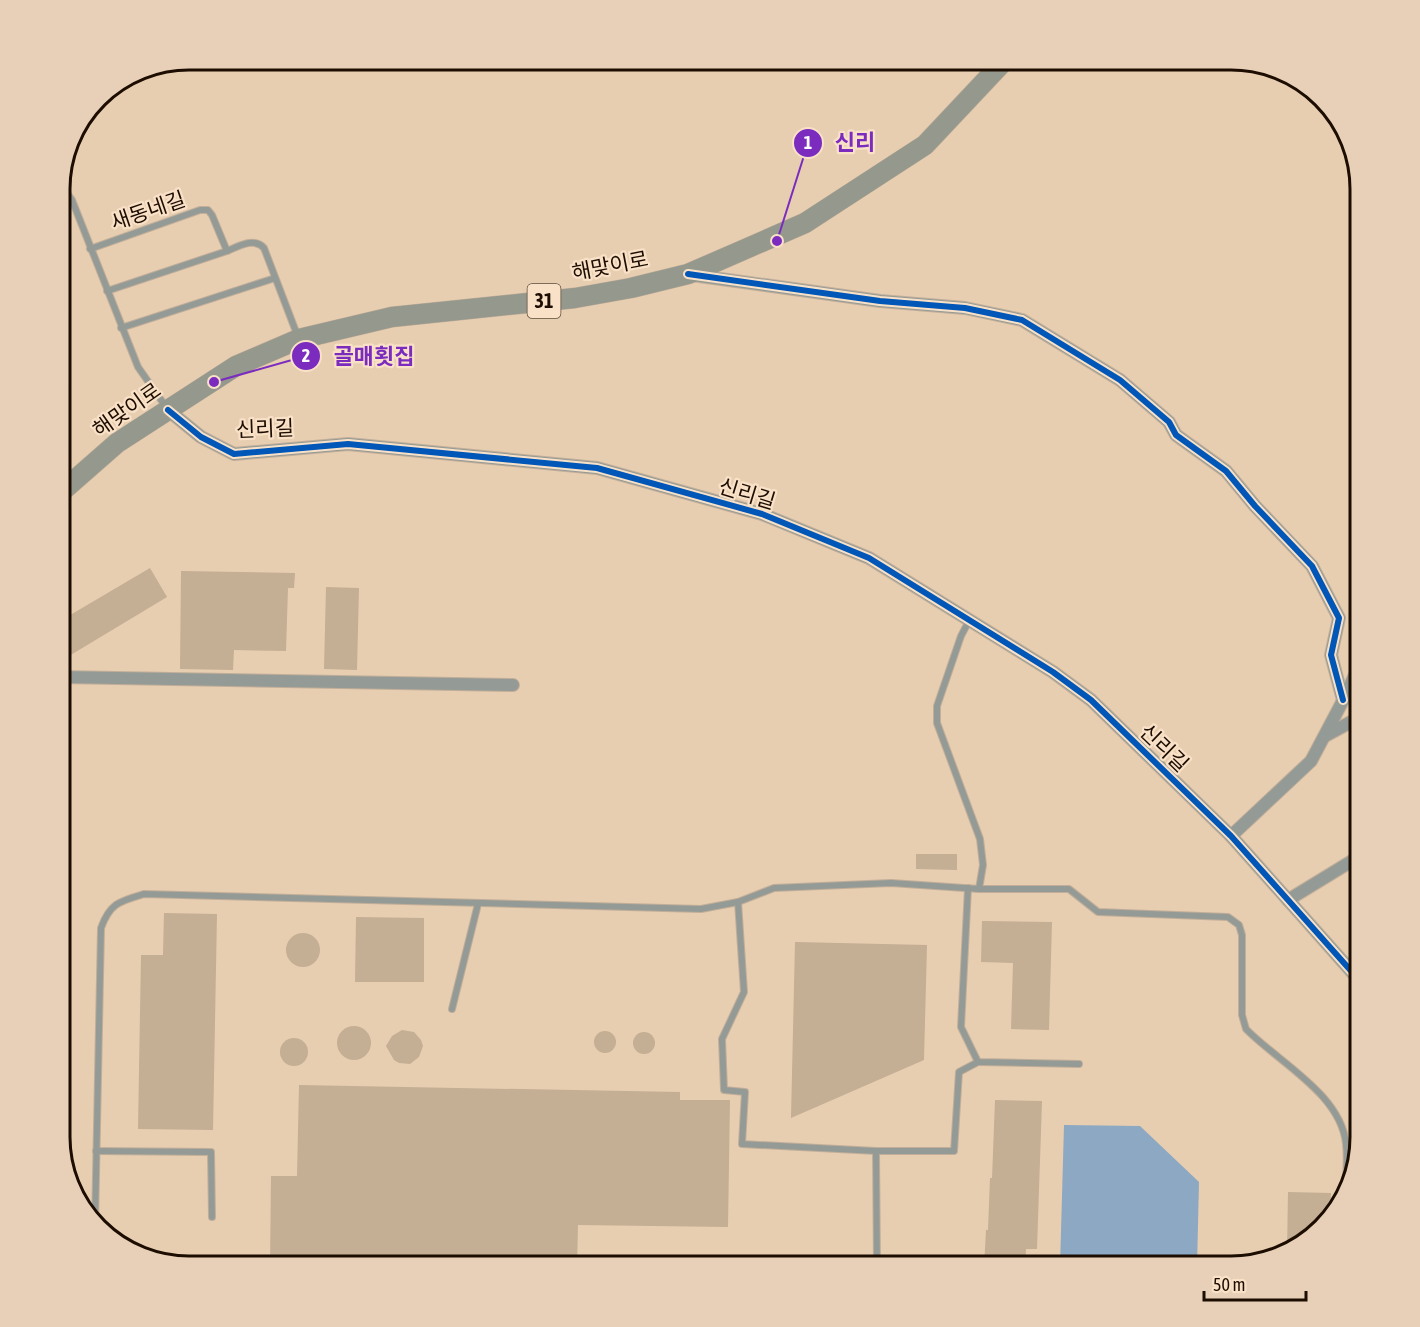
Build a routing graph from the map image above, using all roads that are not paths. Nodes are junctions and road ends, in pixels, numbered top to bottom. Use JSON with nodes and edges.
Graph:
{"nodes":[{"id":1,"x":995,"y":70,"type":"edge"},
{"id":2,"x":71,"y":199,"type":"edge"},
{"id":3,"x":90,"y":249,"type":"junction"},
{"id":4,"x":227,"y":251,"type":"junction"},
{"id":5,"x":688,"y":274,"type":"junction"},
{"id":6,"x":275,"y":278,"type":"junction"},
{"id":7,"x":107,"y":291,"type":"junction"},
{"id":8,"x":121,"y":328,"type":"junction"},
{"id":9,"x":299,"y":339,"type":"junction"},
{"id":10,"x":168,"y":410,"type":"junction"},
{"id":11,"x":71,"y":483,"type":"edge"},
{"id":12,"x":970,"y":619,"type":"junction"},
{"id":13,"x":71,"y":677,"type":"edge"},
{"id":14,"x":513,"y":685,"type":"dead end"},
{"id":15,"x":1349,"y":687,"type":"edge"},
{"id":16,"x":1343,"y":700,"type":"junction"},
{"id":17,"x":1349,"y":723,"type":"edge"},
{"id":18,"x":1324,"y":736,"type":"junction"},
{"id":19,"x":1231,"y":836,"type":"junction"},
{"id":20,"x":1349,"y":863,"type":"edge"},
{"id":21,"x":968,"y":888,"type":"junction"},
{"id":22,"x":979,"y":889,"type":"junction"},
{"id":23,"x":1288,"y":900,"type":"junction"},
{"id":24,"x":738,"y":902,"type":"junction"},
{"id":25,"x":478,"y":904,"type":"junction"},
{"id":26,"x":1349,"y":969,"type":"edge"},
{"id":27,"x":452,"y":1009,"type":"dead end"},
{"id":28,"x":978,"y":1062,"type":"junction"},
{"id":29,"x":1079,"y":1064,"type":"dead end"},
{"id":30,"x":96,"y":1151,"type":"junction"},
{"id":31,"x":876,"y":1151,"type":"junction"},
{"id":32,"x":1346,"y":1166,"type":"edge"},
{"id":33,"x":95,"y":1210,"type":"edge"},
{"id":34,"x":212,"y":1217,"type":"dead end"},
{"id":35,"x":876,"y":1256,"type":"edge"}],
"edges":[{"from":1,"to":5,"type":"main road","name":"해맞이로","number":"31"},
{"from":2,"to":3,"type":"lane","name":"새동네길"},
{"from":3,"to":4,"type":"lane","name":"새동네길"},
{"from":3,"to":7,"type":"lane","name":"새동네길"},
{"from":4,"to":6,"type":"lane"},
{"from":4,"to":7,"type":"lane"},
{"from":5,"to":9,"type":"main road","name":"해맞이로","number":"31"},
{"from":5,"to":16,"type":"street"},
{"from":6,"to":8,"type":"lane"},
{"from":6,"to":9,"type":"lane"},
{"from":7,"to":8,"type":"lane","name":"새동네길"},
{"from":8,"to":10,"type":"lane","name":"새동네길"},
{"from":9,"to":10,"type":"main road","name":"해맞이로","number":"31"},
{"from":10,"to":11,"type":"main road","name":"해맞이로","number":"31"},
{"from":10,"to":12,"type":"street","name":"신리길"},
{"from":12,"to":19,"type":"street","name":"신리길"},
{"from":12,"to":22,"type":"lane"},
{"from":13,"to":14,"type":"street"},
{"from":15,"to":16,"type":"street"},
{"from":16,"to":18,"type":"street"},
{"from":17,"to":18,"type":"street"},
{"from":18,"to":19,"type":"street"},
{"from":19,"to":23,"type":"street","name":"신리길"},
{"from":20,"to":23,"type":"street"},
{"from":21,"to":22,"type":"lane"},
{"from":21,"to":24,"type":"lane"},
{"from":21,"to":28,"type":"lane"},
{"from":22,"to":32,"type":"lane"},
{"from":23,"to":26,"type":"street","name":"신리길"},
{"from":24,"to":25,"type":"lane"},
{"from":24,"to":31,"type":"lane"},
{"from":25,"to":27,"type":"lane"},
{"from":25,"to":30,"type":"lane"},
{"from":28,"to":29,"type":"lane"},
{"from":28,"to":31,"type":"lane"},
{"from":30,"to":33,"type":"lane"},
{"from":30,"to":34,"type":"lane"},
{"from":31,"to":35,"type":"lane"}]}
